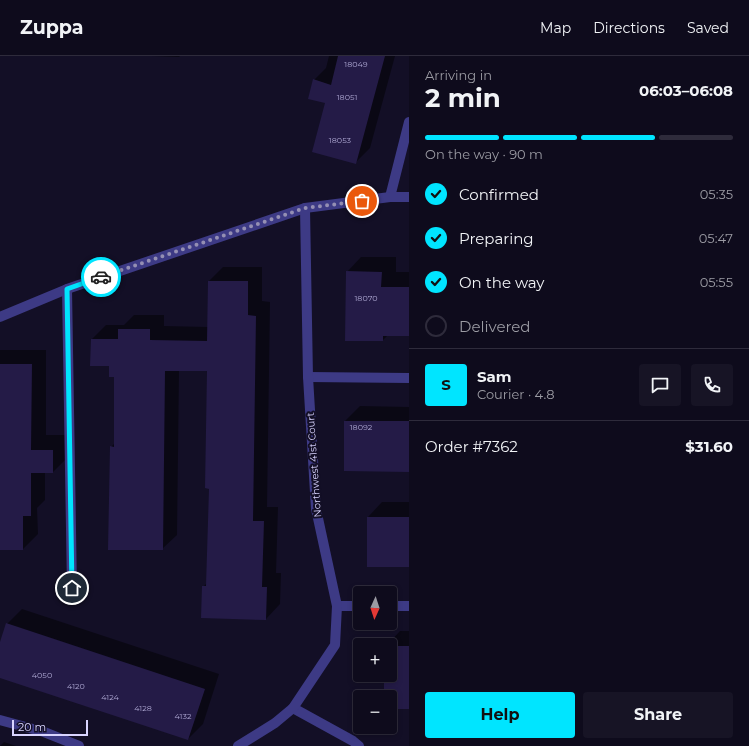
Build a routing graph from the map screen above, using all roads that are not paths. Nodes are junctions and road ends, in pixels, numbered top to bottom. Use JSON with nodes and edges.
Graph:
{"nodes":[{"id":1,"x":409,"y":122,"type":"edge"},
{"id":2,"x":390,"y":197,"type":"junction"},
{"id":3,"x":409,"y":197,"type":"edge"},
{"id":4,"x":305,"y":208,"type":"junction"},
{"id":5,"x":67,"y":289,"type":"junction"},
{"id":6,"x":0,"y":317,"type":"edge"},
{"id":7,"x":308,"y":377,"type":"junction"},
{"id":8,"x":409,"y":378,"type":"edge"},
{"id":9,"x":72,"y":588,"type":"dead end"},
{"id":10,"x":337,"y":606,"type":"junction"},
{"id":11,"x":353,"y":606,"type":"edge"},
{"id":12,"x":397,"y":606,"type":"edge"},
{"id":13,"x":409,"y":606,"type":"edge"},
{"id":14,"x":293,"y":708,"type":"junction"},
{"id":15,"x":0,"y":720,"type":"edge"},
{"id":16,"x":79,"y":746,"type":"edge"},
{"id":17,"x":238,"y":746,"type":"edge"},
{"id":18,"x":359,"y":746,"type":"edge"}],
"edges":[{"from":1,"to":2,"type":"street"},
{"from":2,"to":3,"type":"street"},
{"from":2,"to":4,"type":"street"},
{"from":4,"to":5,"type":"street"},
{"from":4,"to":7,"type":"street","name":"Northwest 41st Court"},
{"from":5,"to":6,"type":"street"},
{"from":5,"to":9,"type":"street"},
{"from":7,"to":8,"type":"street"},
{"from":7,"to":10,"type":"street","name":"Northwest 41st Court"},
{"from":10,"to":11,"type":"street"},
{"from":10,"to":14,"type":"street","name":"Northwest 41st Court"},
{"from":12,"to":13,"type":"street"},
{"from":14,"to":17,"type":"street","name":"Northwest 41st Court"},
{"from":14,"to":18,"type":"street"},
{"from":15,"to":16,"type":"street"}]}
